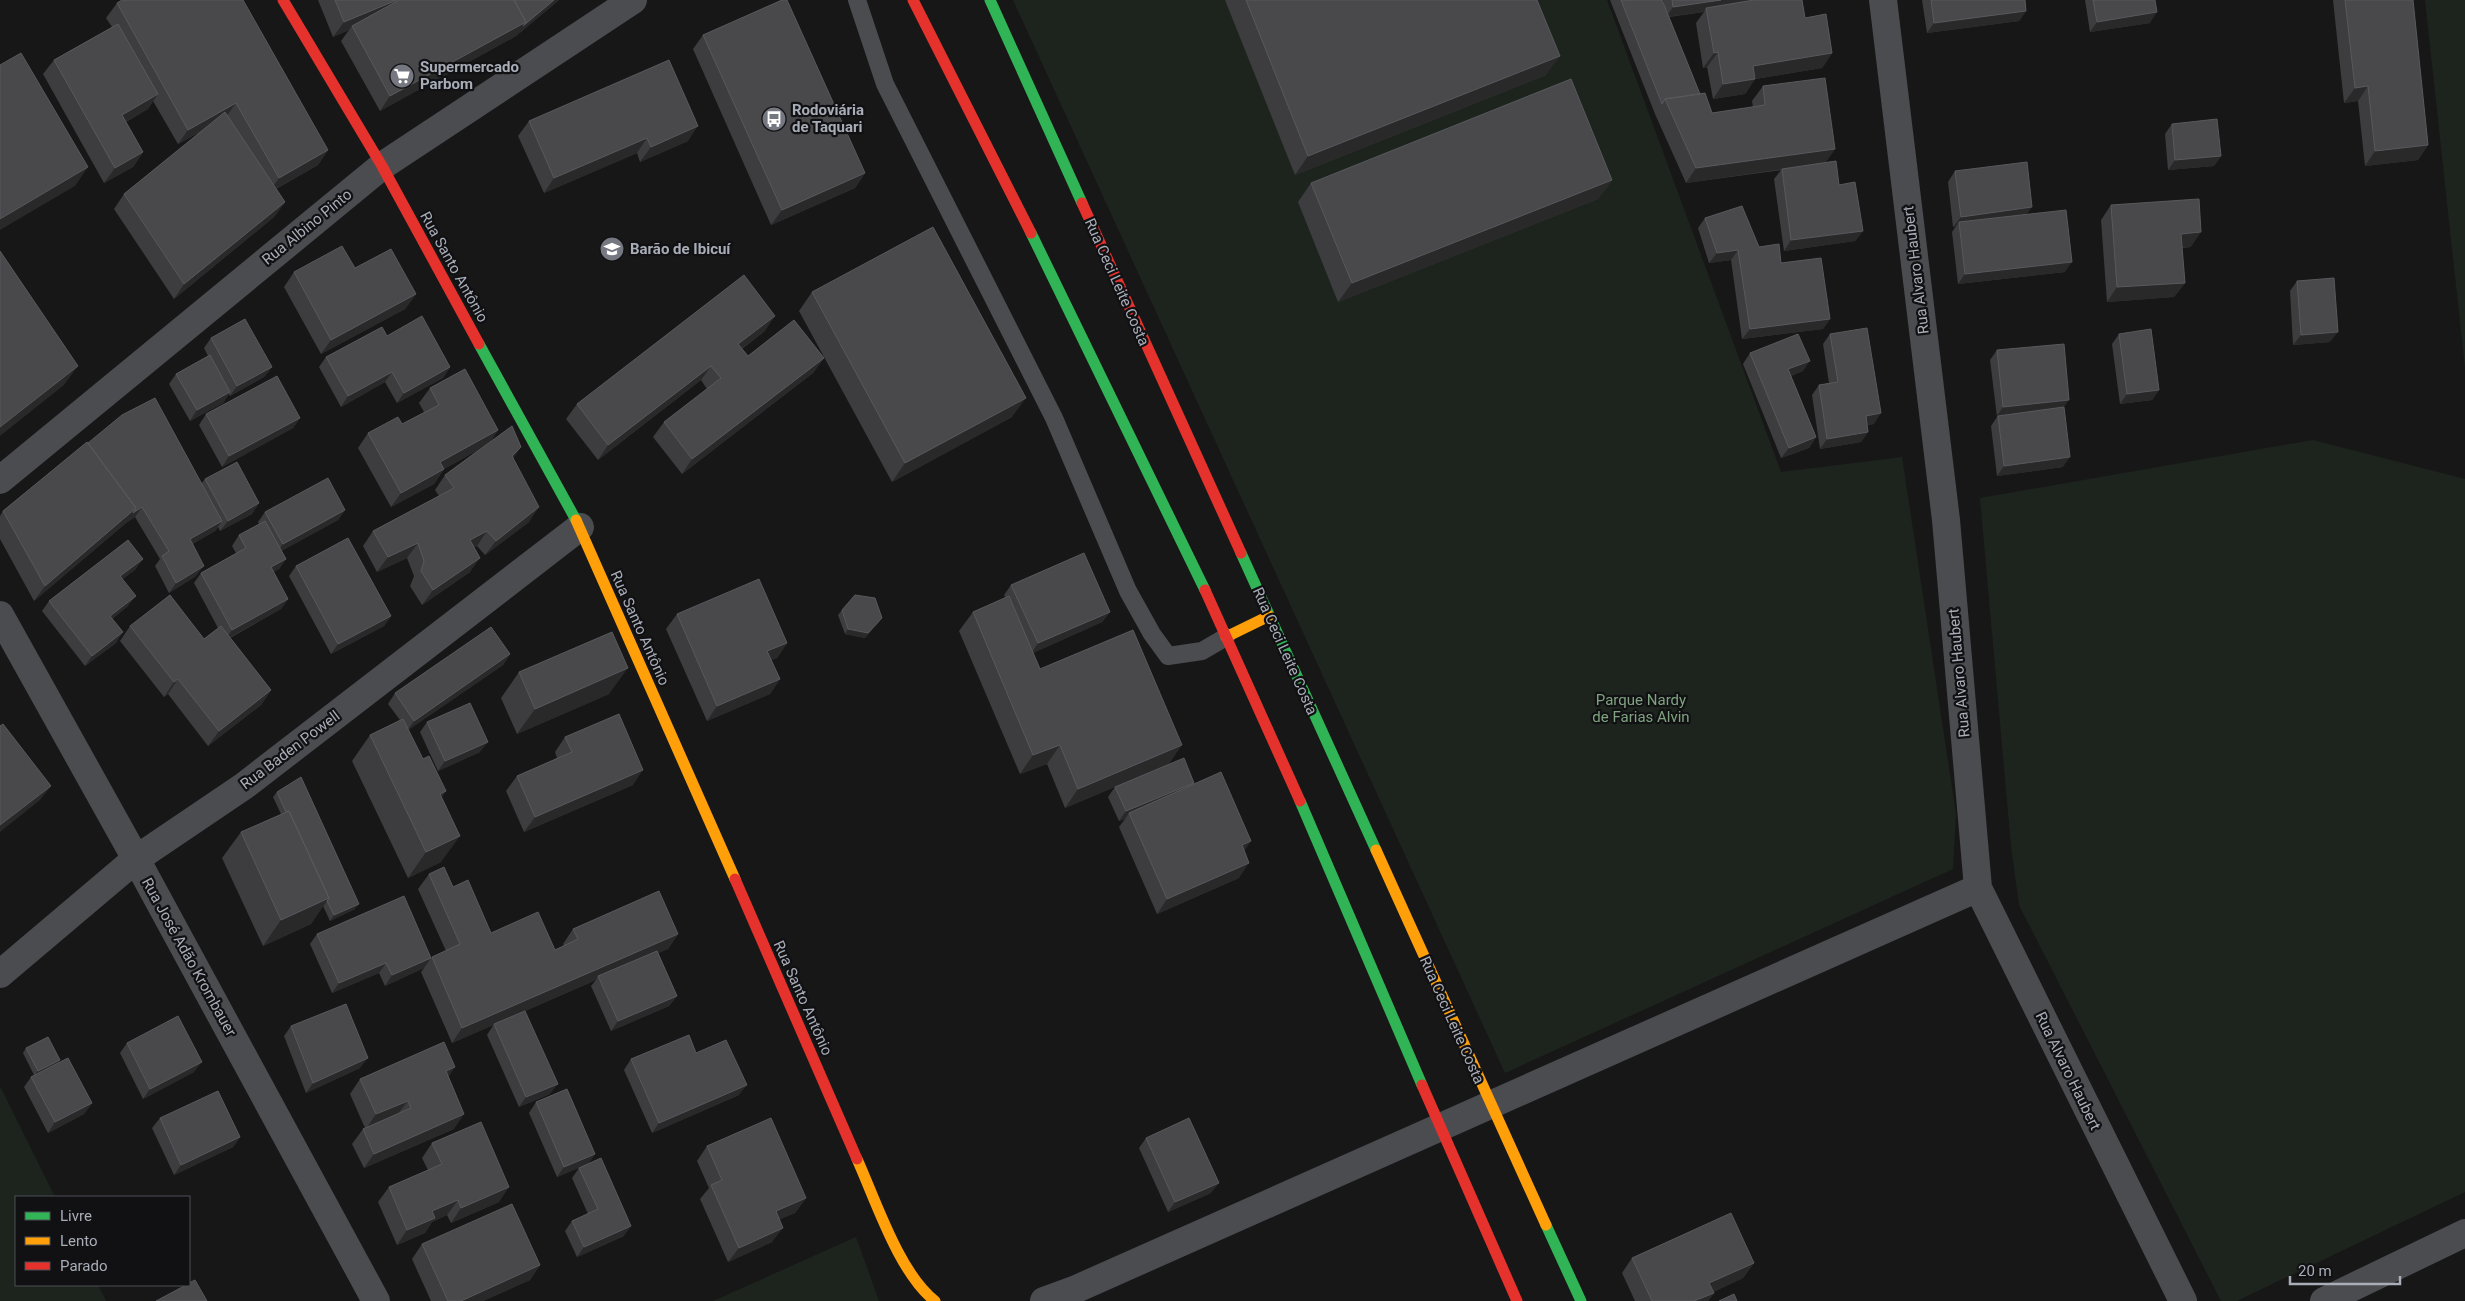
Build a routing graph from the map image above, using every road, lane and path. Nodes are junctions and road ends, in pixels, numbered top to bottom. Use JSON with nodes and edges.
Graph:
{"nodes":[{"id":1,"x":283,"y":0,"type":"edge"},
{"id":2,"x":633,"y":0,"type":"edge"},
{"id":3,"x":857,"y":0,"type":"edge"},
{"id":4,"x":913,"y":0,"type":"edge"},
{"id":5,"x":990,"y":0,"type":"edge"},
{"id":6,"x":1883,"y":0,"type":"edge"},
{"id":7,"x":382,"y":166,"type":"junction"},
{"id":8,"x":0,"y":480,"type":"edge"},
{"id":9,"x":580,"y":527,"type":"junction"},
{"id":10,"x":0,"y":615,"type":"edge"},
{"id":11,"x":1269,"y":616,"type":"junction"},
{"id":12,"x":1226,"y":637,"type":"junction"},
{"id":13,"x":136,"y":859,"type":"junction"},
{"id":14,"x":1978,"y":888,"type":"junction"},
{"id":15,"x":0,"y":974,"type":"edge"},
{"id":16,"x":1490,"y":1104,"type":"junction"},
{"id":17,"x":1439,"y":1127,"type":"junction"},
{"id":18,"x":2465,"y":1233,"type":"edge"},
{"id":19,"x":376,"y":1301,"type":"edge"},
{"id":20,"x":935,"y":1301,"type":"edge"},
{"id":21,"x":1044,"y":1301,"type":"edge"},
{"id":22,"x":1518,"y":1301,"type":"edge"},
{"id":23,"x":1581,"y":1301,"type":"edge"},
{"id":24,"x":2182,"y":1301,"type":"edge"},
{"id":25,"x":2324,"y":1301,"type":"edge"}],
"edges":[{"from":1,"to":7,"type":"street","name":"Rua Santo Antônio"},
{"from":2,"to":7,"type":"street","name":"Rua Albino Pinto"},
{"from":3,"to":12,"type":"lane"},
{"from":4,"to":12,"type":"street"},
{"from":5,"to":11,"type":"street","name":"Rua Ceci Leite Costa"},
{"from":6,"to":14,"type":"street","name":"Rua Alvaro Haubert"},
{"from":7,"to":8,"type":"street","name":"Rua Albino Pinto"},
{"from":7,"to":9,"type":"street","name":"Rua Santo Antônio"},
{"from":9,"to":13,"type":"street","name":"Rua Baden Powell"},
{"from":9,"to":20,"type":"street","name":"Rua Santo Antônio"},
{"from":10,"to":13,"type":"street","name":"Rua José Adão Krombauer"},
{"from":11,"to":12,"type":"street"},
{"from":11,"to":16,"type":"street","name":"Rua Ceci Leite Costa"},
{"from":12,"to":17,"type":"street"},
{"from":13,"to":15,"type":"street","name":"Rua Baden Powell"},
{"from":13,"to":19,"type":"street","name":"Rua José Adão Krombauer"},
{"from":14,"to":16,"type":"street"},
{"from":14,"to":24,"type":"street","name":"Rua Alvaro Haubert"},
{"from":16,"to":17,"type":"street"},
{"from":16,"to":23,"type":"street","name":"Rua Ceci Leite Costa"},
{"from":17,"to":21,"type":"street"},
{"from":17,"to":22,"type":"street"},
{"from":18,"to":25,"type":"street"}]}
